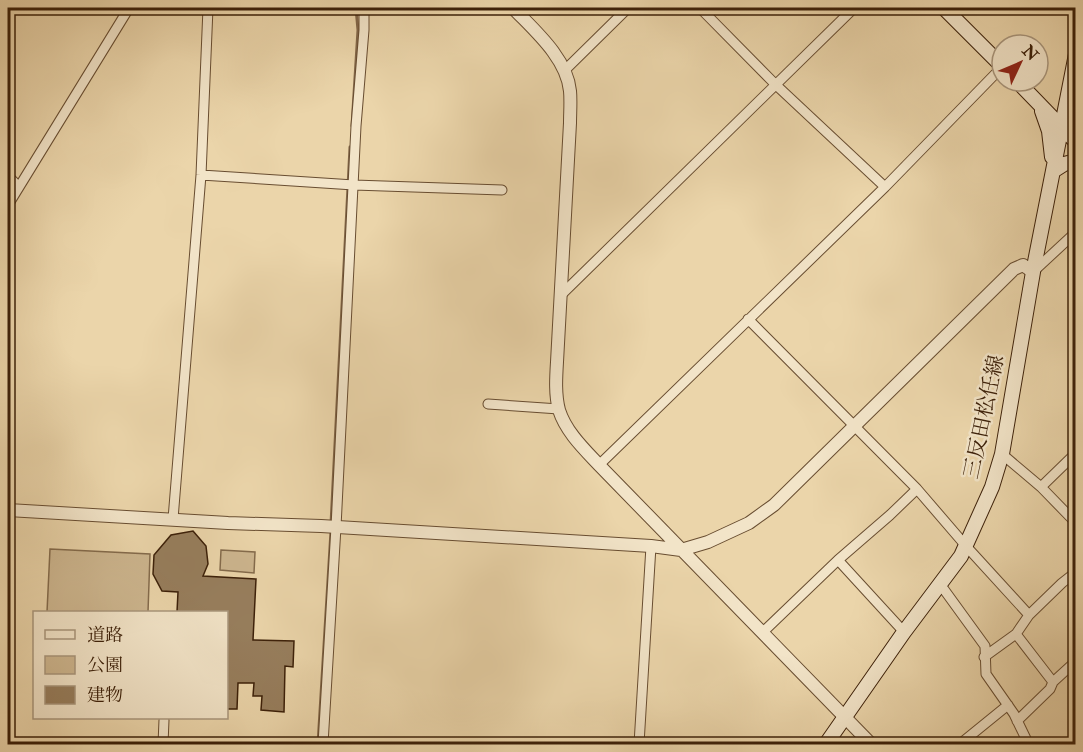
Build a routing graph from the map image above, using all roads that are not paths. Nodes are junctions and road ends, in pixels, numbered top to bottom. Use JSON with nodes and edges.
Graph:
{"nodes":[{"id":1,"x":129,"y":8,"type":"edge"},
{"id":2,"x":208,"y":8,"type":"edge"},
{"id":3,"x":364,"y":8,"type":"edge"},
{"id":4,"x":513,"y":8,"type":"edge"},
{"id":5,"x":628,"y":8,"type":"edge"},
{"id":6,"x":700,"y":8,"type":"edge"},
{"id":7,"x":854,"y":8,"type":"edge"},
{"id":8,"x":944,"y":8,"type":"edge"},
{"id":9,"x":990,"y":54,"type":"edge"},
{"id":10,"x":1076,"y":54,"type":"edge"},
{"id":11,"x":564,"y":71,"type":"junction"},
{"id":12,"x":990,"y":79,"type":"edge"},
{"id":13,"x":1070,"y":82,"type":"junction"},
{"id":14,"x":776,"y":84,"type":"junction"},
{"id":15,"x":1028,"y":93,"type":"edge"},
{"id":16,"x":1033,"y":98,"type":"junction"},
{"id":17,"x":1076,"y":110,"type":"edge"},
{"id":18,"x":1062,"y":128,"type":"junction"},
{"id":19,"x":1076,"y":142,"type":"edge"},
{"id":20,"x":1076,"y":161,"type":"edge"},
{"id":21,"x":1053,"y":171,"type":"junction"},
{"id":22,"x":201,"y":175,"type":"junction"},
{"id":23,"x":8,"y":176,"type":"edge"},
{"id":24,"x":349,"y":185,"type":"junction"},
{"id":25,"x":19,"y":187,"type":"junction"},
{"id":26,"x":885,"y":188,"type":"junction"},
{"id":27,"x":502,"y":190,"type":"dead end"},
{"id":28,"x":8,"y":205,"type":"edge"},
{"id":29,"x":1076,"y":232,"type":"edge"},
{"id":30,"x":1033,"y":272,"type":"junction"},
{"id":31,"x":560,"y":296,"type":"junction"},
{"id":32,"x":748,"y":319,"type":"junction"},
{"id":33,"x":488,"y":404,"type":"dead end"},
{"id":34,"x":559,"y":409,"type":"junction"},
{"id":35,"x":854,"y":426,"type":"junction"},
{"id":36,"x":1076,"y":453,"type":"edge"},
{"id":37,"x":1002,"y":454,"type":"junction"},
{"id":38,"x":598,"y":465,"type":"junction"},
{"id":39,"x":1041,"y":487,"type":"junction"},
{"id":40,"x":917,"y":489,"type":"junction"},
{"id":41,"x":8,"y":510,"type":"edge"},
{"id":42,"x":173,"y":519,"type":"junction"},
{"id":43,"x":1076,"y":523,"type":"edge"},
{"id":44,"x":336,"y":527,"type":"junction"},
{"id":45,"x":651,"y":546,"type":"junction"},
{"id":46,"x":966,"y":546,"type":"junction"},
{"id":47,"x":681,"y":550,"type":"junction"},
{"id":48,"x":838,"y":560,"type":"junction"},
{"id":49,"x":1076,"y":572,"type":"edge"},
{"id":50,"x":940,"y":584,"type":"junction"},
{"id":51,"x":1029,"y":615,"type":"junction"},
{"id":52,"x":904,"y":632,"type":"junction"},
{"id":53,"x":762,"y":633,"type":"junction"},
{"id":54,"x":1016,"y":634,"type":"junction"},
{"id":55,"x":984,"y":657,"type":"junction"},
{"id":56,"x":1076,"y":661,"type":"edge"},
{"id":57,"x":1053,"y":682,"type":"junction"},
{"id":58,"x":1008,"y":705,"type":"junction"},
{"id":59,"x":844,"y":718,"type":"junction"},
{"id":60,"x":164,"y":720,"type":"dead end"},
{"id":61,"x":1017,"y":721,"type":"junction"},
{"id":62,"x":1076,"y":736,"type":"edge"},
{"id":63,"x":163,"y":744,"type":"edge"},
{"id":64,"x":323,"y":744,"type":"edge"},
{"id":65,"x":639,"y":744,"type":"edge"},
{"id":66,"x":826,"y":744,"type":"edge"},
{"id":67,"x":871,"y":744,"type":"edge"},
{"id":68,"x":960,"y":744,"type":"edge"},
{"id":69,"x":1028,"y":744,"type":"edge"},
{"id":70,"x":1067,"y":744,"type":"edge"}],
"edges":[{"from":1,"to":25,"type":"street"},
{"from":2,"to":22,"type":"street"},
{"from":3,"to":24,"type":"street"},
{"from":4,"to":11,"type":"street"},
{"from":5,"to":11,"type":"street"},
{"from":6,"to":14,"type":"street"},
{"from":7,"to":14,"type":"street"},
{"from":8,"to":9,"type":"main road"},
{"from":10,"to":13,"type":"main road","name":"三反田松任線"},
{"from":11,"to":31,"type":"street"},
{"from":12,"to":26,"type":"street"},
{"from":13,"to":16,"type":"main road"},
{"from":13,"to":17,"type":"main road"},
{"from":13,"to":18,"type":"main road","name":"三反田松任線"},
{"from":14,"to":26,"type":"street"},
{"from":14,"to":31,"type":"street"},
{"from":15,"to":16,"type":"main road"},
{"from":16,"to":18,"type":"main road"},
{"from":16,"to":21,"type":"main road"},
{"from":18,"to":19,"type":"main road"},
{"from":18,"to":21,"type":"main road","name":"三反田松任線"},
{"from":20,"to":21,"type":"main road"},
{"from":21,"to":30,"type":"main road","name":"三反田松任線"},
{"from":22,"to":24,"type":"street"},
{"from":22,"to":42,"type":"street"},
{"from":23,"to":25,"type":"street"},
{"from":24,"to":27,"type":"street"},
{"from":24,"to":44,"type":"street"},
{"from":25,"to":28,"type":"street"},
{"from":26,"to":32,"type":"street"},
{"from":29,"to":30,"type":"street"},
{"from":30,"to":35,"type":"street"},
{"from":30,"to":37,"type":"main road","name":"三反田松任線"},
{"from":31,"to":34,"type":"street"},
{"from":32,"to":35,"type":"street"},
{"from":32,"to":38,"type":"street"},
{"from":33,"to":34,"type":"street"},
{"from":34,"to":38,"type":"street"},
{"from":35,"to":40,"type":"street"},
{"from":35,"to":47,"type":"street"},
{"from":36,"to":39,"type":"street"},
{"from":37,"to":39,"type":"street"},
{"from":37,"to":46,"type":"main road","name":"三反田松任線"},
{"from":38,"to":47,"type":"street"},
{"from":39,"to":43,"type":"street"},
{"from":40,"to":46,"type":"street"},
{"from":40,"to":48,"type":"street"},
{"from":41,"to":42,"type":"street"},
{"from":42,"to":44,"type":"street"},
{"from":44,"to":45,"type":"street"},
{"from":44,"to":64,"type":"street"},
{"from":45,"to":47,"type":"street"},
{"from":45,"to":65,"type":"street"},
{"from":46,"to":50,"type":"main road","name":"三反田松任線"},
{"from":46,"to":51,"type":"street"},
{"from":47,"to":53,"type":"street"},
{"from":48,"to":52,"type":"street"},
{"from":48,"to":53,"type":"street"},
{"from":49,"to":51,"type":"street"},
{"from":50,"to":52,"type":"main road","name":"三反田松任線"},
{"from":50,"to":55,"type":"street"},
{"from":51,"to":54,"type":"street"},
{"from":52,"to":59,"type":"main road","name":"三反田松任線"},
{"from":53,"to":59,"type":"street"},
{"from":54,"to":55,"type":"street"},
{"from":54,"to":57,"type":"street"},
{"from":55,"to":58,"type":"street"},
{"from":56,"to":57,"type":"street"},
{"from":57,"to":61,"type":"street"},
{"from":58,"to":61,"type":"street"},
{"from":58,"to":68,"type":"street"},
{"from":59,"to":66,"type":"main road","name":"三反田松任線"},
{"from":59,"to":67,"type":"street"},
{"from":60,"to":63,"type":"street"},
{"from":61,"to":69,"type":"street"},
{"from":62,"to":70,"type":"street"}]}
